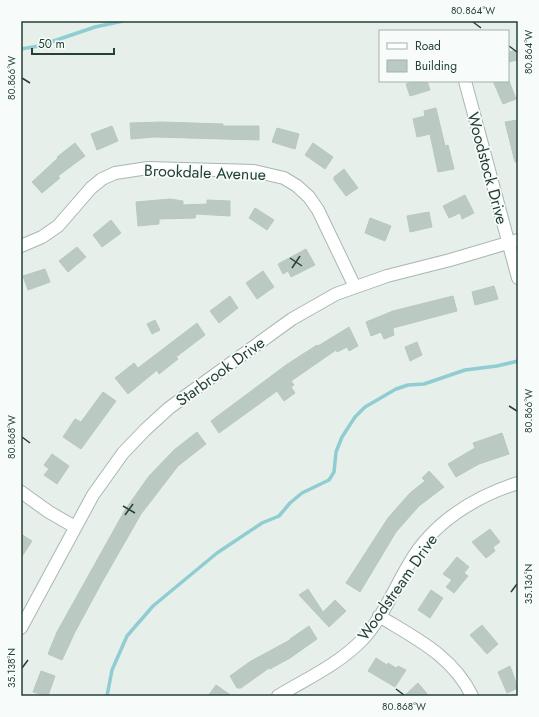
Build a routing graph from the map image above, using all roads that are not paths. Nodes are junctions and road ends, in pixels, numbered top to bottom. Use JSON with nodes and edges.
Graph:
{"nodes":[{"id":1,"x":465,"y":82,"type":"edge"},
{"id":2,"x":513,"y":242,"type":"edge"},
{"id":3,"x":21,"y":246,"type":"edge"},
{"id":4,"x":518,"y":278,"type":"edge"},
{"id":5,"x":355,"y":287,"type":"junction"},
{"id":6,"x":518,"y":483,"type":"edge"},
{"id":7,"x":21,"y":492,"type":"edge"},
{"id":8,"x":75,"y":527,"type":"junction"},
{"id":9,"x":379,"y":616,"type":"junction"},
{"id":10,"x":21,"y":628,"type":"edge"},
{"id":11,"x":278,"y":696,"type":"edge"},
{"id":12,"x":472,"y":696,"type":"edge"}],
"edges":[{"from":1,"to":2,"type":"street","name":"Woodstock Drive"},
{"from":2,"to":4,"type":"street","name":"Woodstock Drive"},
{"from":2,"to":5,"type":"street","name":"Starbrook Drive"},
{"from":3,"to":5,"type":"street","name":"Brookdale Avenue"},
{"from":5,"to":8,"type":"street","name":"Starbrook Drive"},
{"from":6,"to":9,"type":"street","name":"Woodstream Drive"},
{"from":7,"to":8,"type":"street"},
{"from":8,"to":10,"type":"street","name":"Starbrook Drive"},
{"from":9,"to":11,"type":"street","name":"Woodstream Drive"},
{"from":9,"to":12,"type":"street"}]}
